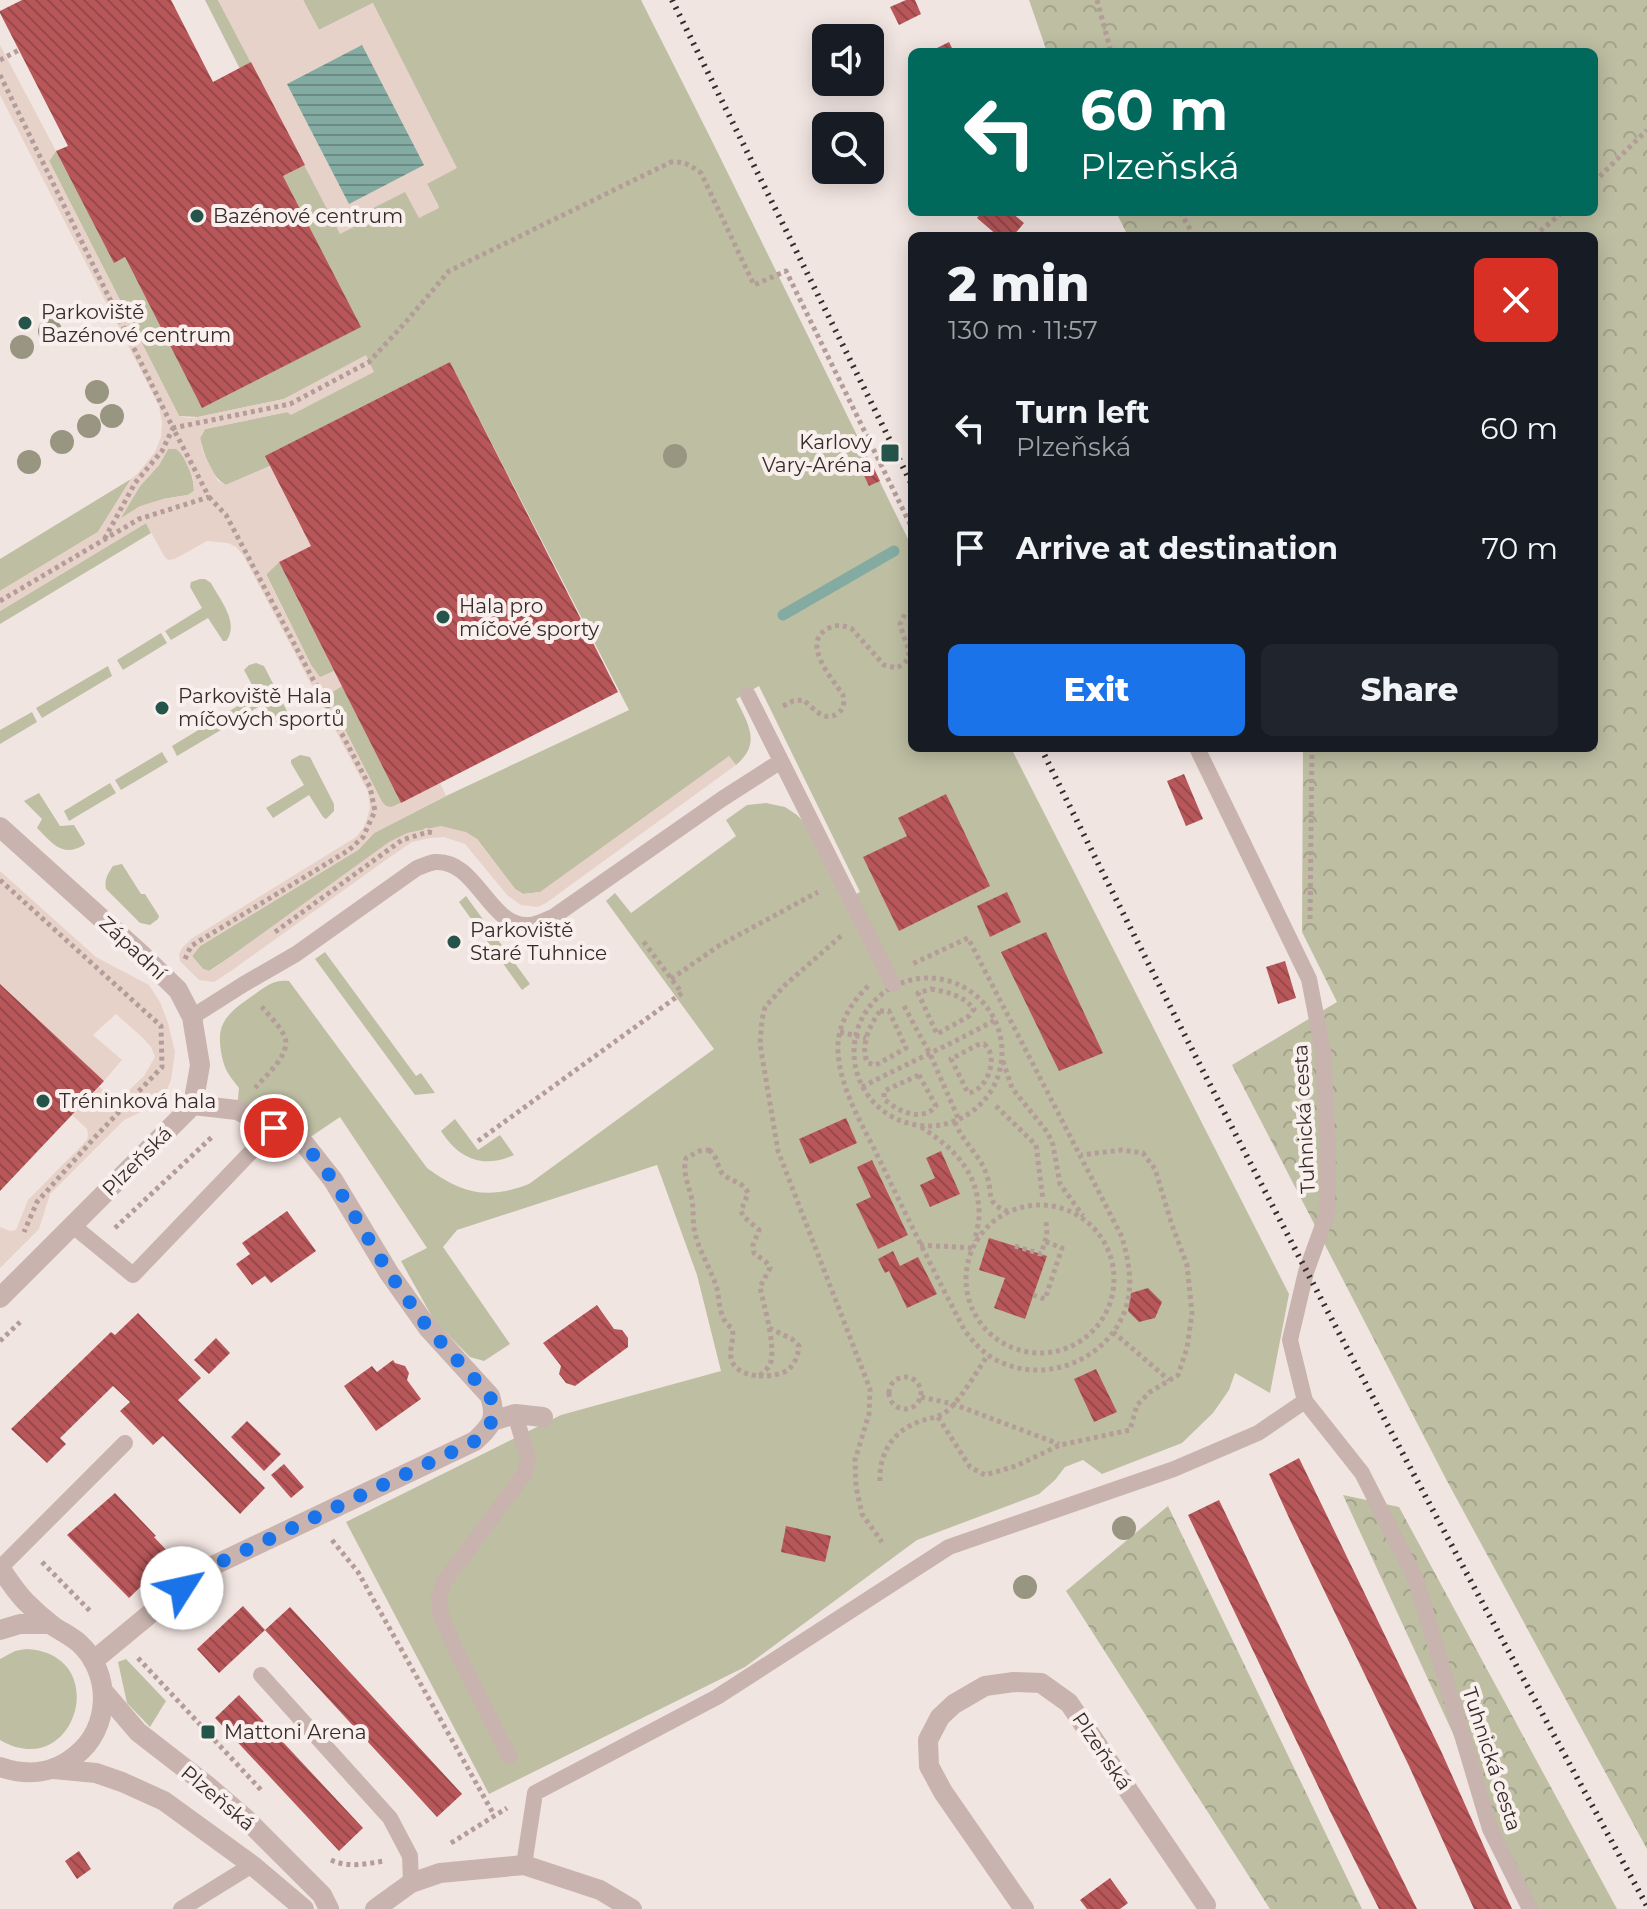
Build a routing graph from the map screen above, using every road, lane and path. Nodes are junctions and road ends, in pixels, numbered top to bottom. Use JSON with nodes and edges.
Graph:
{"nodes":[{"id":1,"x":1097,"y":0,"type":"edge"},
{"id":2,"x":1110,"y":48,"type":"edge"},
{"id":3,"x":19,"y":50,"type":"dead end"},
{"id":4,"x":0,"y":60,"type":"edge"},
{"id":5,"x":0,"y":75,"type":"edge"},
{"id":6,"x":1647,"y":130,"type":"edge"},
{"id":7,"x":1598,"y":178,"type":"edge"},
{"id":8,"x":1558,"y":216,"type":"edge"},
{"id":9,"x":1539,"y":232,"type":"edge"},
{"id":10,"x":173,"y":428,"type":"junction"},
{"id":11,"x":209,"y":497,"type":"junction"},
{"id":12,"x":908,"y":520,"type":"edge"},
{"id":13,"x":105,"y":539,"type":"junction"},
{"id":14,"x":0,"y":601,"type":"edge"},
{"id":15,"x":908,"y":613,"type":"edge"},
{"id":16,"x":908,"y":648,"type":"edge"},
{"id":17,"x":908,"y":656,"type":"edge"},
{"id":18,"x":748,"y":695,"type":"dead end"},
{"id":19,"x":760,"y":718,"type":"junction"},
{"id":20,"x":1199,"y":752,"type":"edge"},
{"id":21,"x":1312,"y":752,"type":"edge"},
{"id":22,"x":781,"y":761,"type":"junction"},
{"id":23,"x":0,"y":827,"type":"edge"},
{"id":24,"x":0,"y":880,"type":"edge"},
{"id":25,"x":841,"y":881,"type":"junction"},
{"id":26,"x":847,"y":930,"type":"dead end"},
{"id":27,"x":643,"y":941,"type":"dead end"},
{"id":28,"x":193,"y":968,"type":"dead end"},
{"id":29,"x":671,"y":979,"type":"junction"},
{"id":30,"x":1309,"y":979,"type":"junction"},
{"id":31,"x":895,"y":980,"type":"junction"},
{"id":32,"x":872,"y":983,"type":"dead end"},
{"id":33,"x":244,"y":984,"type":"junction"},
{"id":34,"x":900,"y":1000,"type":"dead end"},
{"id":35,"x":192,"y":1017,"type":"junction"},
{"id":36,"x":995,"y":1020,"type":"junction"},
{"id":37,"x":840,"y":1032,"type":"junction"},
{"id":38,"x":937,"y":1034,"type":"joint"},
{"id":39,"x":856,"y":1036,"type":"junction"},
{"id":40,"x":866,"y":1038,"type":"junction"},
{"id":41,"x":930,"y":1054,"type":"junction"},
{"id":42,"x":951,"y":1059,"type":"joint"},
{"id":43,"x":1002,"y":1061,"type":"junction"},
{"id":44,"x":862,"y":1087,"type":"junction"},
{"id":45,"x":884,"y":1091,"type":"joint"},
{"id":46,"x":193,"y":1105,"type":"junction"},
{"id":47,"x":996,"y":1106,"type":"dead end"},
{"id":48,"x":237,"y":1110,"type":"junction"},
{"id":49,"x":957,"y":1121,"type":"junction"},
{"id":50,"x":920,"y":1126,"type":"junction"},
{"id":51,"x":274,"y":1128,"type":"junction"},
{"id":52,"x":218,"y":1132,"type":"dead end"},
{"id":53,"x":478,"y":1141,"type":"dead end"},
{"id":54,"x":1081,"y":1155,"type":"junction"},
{"id":55,"x":1043,"y":1200,"type":"dead end"},
{"id":56,"x":1008,"y":1212,"type":"junction"},
{"id":57,"x":1046,"y":1221,"type":"dead end"},
{"id":58,"x":1086,"y":1221,"type":"junction"},
{"id":59,"x":72,"y":1225,"type":"junction"},
{"id":60,"x":23,"y":1236,"type":"dead end"},
{"id":61,"x":1044,"y":1241,"type":"junction"},
{"id":62,"x":97,"y":1245,"type":"junction"},
{"id":63,"x":920,"y":1245,"type":"junction"},
{"id":64,"x":974,"y":1246,"type":"junction"},
{"id":65,"x":1015,"y":1246,"type":"dead end"},
{"id":66,"x":1033,"y":1295,"type":"dead end"},
{"id":67,"x":0,"y":1298,"type":"edge"},
{"id":68,"x":22,"y":1320,"type":"dead end"},
{"id":69,"x":769,"y":1328,"type":"junction"},
{"id":70,"x":1113,"y":1332,"type":"junction"},
{"id":71,"x":0,"y":1341,"type":"edge"},
{"id":72,"x":988,"y":1355,"type":"junction"},
{"id":73,"x":759,"y":1376,"type":"junction"},
{"id":74,"x":1169,"y":1380,"type":"junction"},
{"id":75,"x":921,"y":1397,"type":"junction"},
{"id":76,"x":1305,"y":1401,"type":"junction"},
{"id":77,"x":953,"y":1404,"type":"junction"},
{"id":78,"x":515,"y":1414,"type":"junction"},
{"id":79,"x":543,"y":1417,"type":"dead end"},
{"id":80,"x":938,"y":1417,"type":"junction"},
{"id":81,"x":493,"y":1421,"type":"junction"},
{"id":82,"x":125,"y":1443,"type":"dead end"},
{"id":83,"x":1060,"y":1445,"type":"junction"},
{"id":84,"x":880,"y":1481,"type":"dead end"},
{"id":85,"x":314,"y":1518,"type":"junction"},
{"id":86,"x":882,"y":1542,"type":"dead end"},
{"id":87,"x":0,"y":1568,"type":"edge"},
{"id":88,"x":87,"y":1609,"type":"dead end"},
{"id":89,"x":50,"y":1624,"type":"junction"},
{"id":90,"x":0,"y":1630,"type":"edge"},
{"id":91,"x":120,"y":1641,"type":"junction"},
{"id":92,"x":93,"y":1661,"type":"junction"},
{"id":93,"x":261,"y":1675,"type":"dead end"},
{"id":94,"x":103,"y":1691,"type":"junction"},
{"id":95,"x":509,"y":1756,"type":"dead end"},
{"id":96,"x":3,"y":1769,"type":"edge"},
{"id":97,"x":54,"y":1769,"type":"junction"},
{"id":98,"x":535,"y":1793,"type":"junction"},
{"id":99,"x":266,"y":1796,"type":"dead end"},
{"id":100,"x":494,"y":1815,"type":"junction"},
{"id":101,"x":410,"y":1856,"type":"junction"},
{"id":102,"x":324,"y":1858,"type":"dead end"},
{"id":103,"x":252,"y":1865,"type":"junction"},
{"id":104,"x":524,"y":1865,"type":"junction"},
{"id":105,"x":411,"y":1883,"type":"junction"},
{"id":106,"x":1205,"y":1908,"type":"edge"},
{"id":107,"x":181,"y":1909,"type":"edge"},
{"id":108,"x":304,"y":1909,"type":"edge"},
{"id":109,"x":329,"y":1909,"type":"edge"},
{"id":110,"x":375,"y":1909,"type":"edge"},
{"id":111,"x":632,"y":1909,"type":"edge"},
{"id":112,"x":1024,"y":1909,"type":"edge"},
{"id":113,"x":1530,"y":1909,"type":"edge"}],
"edges":[{"from":1,"to":2,"type":"path"},
{"from":3,"to":4,"type":"path"},
{"from":5,"to":10,"type":"path"},
{"from":6,"to":7,"type":"path"},
{"from":8,"to":9,"type":"path"},
{"from":10,"to":11,"type":"path"},
{"from":10,"to":12,"type":"path"},
{"from":10,"to":13,"type":"path"},
{"from":11,"to":13,"type":"path"},
{"from":11,"to":28,"type":"path"},
{"from":13,"to":14,"type":"path"},
{"from":15,"to":16,"type":"path"},
{"from":17,"to":19,"type":"path"},
{"from":18,"to":19,"type":"lane"},
{"from":19,"to":22,"type":"lane"},
{"from":20,"to":30,"type":"lane","name":"Tuhnická cesta"},
{"from":21,"to":30,"type":"path"},
{"from":22,"to":25,"type":"lane"},
{"from":22,"to":33,"type":"lane"},
{"from":23,"to":35,"type":"street","name":"Západní"},
{"from":24,"to":60,"type":"path"},
{"from":25,"to":29,"type":"path"},
{"from":25,"to":31,"type":"lane"},
{"from":26,"to":86,"type":"path"},
{"from":27,"to":29,"type":"path"},
{"from":29,"to":53,"type":"path"},
{"from":30,"to":76,"type":"lane","name":"Tuhnická cesta"},
{"from":31,"to":36,"type":"path"},
{"from":31,"to":39,"type":"path"},
{"from":31,"to":54,"type":"path"},
{"from":32,"to":37,"type":"path"},
{"from":33,"to":35,"type":"lane"},
{"from":33,"to":48,"type":"path"},
{"from":34,"to":41,"type":"path"},
{"from":35,"to":46,"type":"street","name":"Západní"},
{"from":36,"to":41,"type":"path"},
{"from":36,"to":43,"type":"path"},
{"from":37,"to":39,"type":"path"},
{"from":37,"to":63,"type":"path"},
{"from":38,"to":38,"type":"path"},
{"from":39,"to":40,"type":"path"},
{"from":39,"to":44,"type":"path"},
{"from":40,"to":40,"type":"path"},
{"from":41,"to":44,"type":"path"},
{"from":41,"to":49,"type":"path"},
{"from":42,"to":42,"type":"path"},
{"from":43,"to":49,"type":"path"},
{"from":43,"to":58,"type":"path"},
{"from":44,"to":50,"type":"path"},
{"from":45,"to":45,"type":"path"},
{"from":46,"to":48,"type":"street"},
{"from":46,"to":59,"type":"street","name":"Plzeňská"},
{"from":47,"to":55,"type":"path"},
{"from":48,"to":51,"type":"street"},
{"from":49,"to":50,"type":"path"},
{"from":49,"to":56,"type":"path"},
{"from":50,"to":64,"type":"path"},
{"from":51,"to":62,"type":"lane"},
{"from":51,"to":81,"type":"street"},
{"from":52,"to":62,"type":"path"},
{"from":54,"to":70,"type":"path"},
{"from":54,"to":74,"type":"path"},
{"from":56,"to":58,"type":"path"},
{"from":56,"to":64,"type":"path"},
{"from":57,"to":61,"type":"path"},
{"from":58,"to":64,"type":"path"},
{"from":59,"to":62,"type":"lane"},
{"from":59,"to":67,"type":"street","name":"Plzeňská"},
{"from":61,"to":65,"type":"path"},
{"from":61,"to":66,"type":"path"},
{"from":63,"to":64,"type":"path"},
{"from":63,"to":72,"type":"path"},
{"from":68,"to":71,"type":"path"},
{"from":69,"to":73,"type":"path"},
{"from":69,"to":73,"type":"path"},
{"from":69,"to":73,"type":"path"},
{"from":70,"to":72,"type":"path"},
{"from":70,"to":74,"type":"path"},
{"from":72,"to":77,"type":"path"},
{"from":74,"to":83,"type":"path"},
{"from":75,"to":75,"type":"path"},
{"from":75,"to":77,"type":"path"},
{"from":76,"to":98,"type":"lane"},
{"from":76,"to":113,"type":"lane","name":"Tuhnická cesta"},
{"from":77,"to":80,"type":"path"},
{"from":77,"to":83,"type":"path"},
{"from":78,"to":79,"type":"street"},
{"from":78,"to":81,"type":"street"},
{"from":78,"to":95,"type":"lane"},
{"from":80,"to":83,"type":"path"},
{"from":80,"to":84,"type":"path"},
{"from":81,"to":85,"type":"street"},
{"from":82,"to":87,"type":"lane"},
{"from":85,"to":91,"type":"street"},
{"from":85,"to":100,"type":"path"},
{"from":87,"to":89,"type":"street"},
{"from":88,"to":91,"type":"path"},
{"from":89,"to":90,"type":"street"},
{"from":89,"to":92,"type":"street"},
{"from":91,"to":92,"type":"street"},
{"from":91,"to":99,"type":"path"},
{"from":92,"to":94,"type":"street"},
{"from":93,"to":101,"type":"lane"},
{"from":94,"to":97,"type":"street"},
{"from":94,"to":109,"type":"street","name":"Plzeňská"},
{"from":96,"to":97,"type":"street","name":"Plzeňská"},
{"from":97,"to":103,"type":"street","name":"Plzeňská"},
{"from":98,"to":100,"type":"path"},
{"from":98,"to":104,"type":"lane"},
{"from":100,"to":101,"type":"path"},
{"from":101,"to":102,"type":"path"},
{"from":101,"to":105,"type":"lane"},
{"from":103,"to":107,"type":"lane"},
{"from":103,"to":108,"type":"street","name":"Plzeňská"},
{"from":104,"to":105,"type":"street"},
{"from":104,"to":111,"type":"street"},
{"from":105,"to":110,"type":"street"},
{"from":106,"to":112,"type":"street","name":"Plzeňská"}]}
